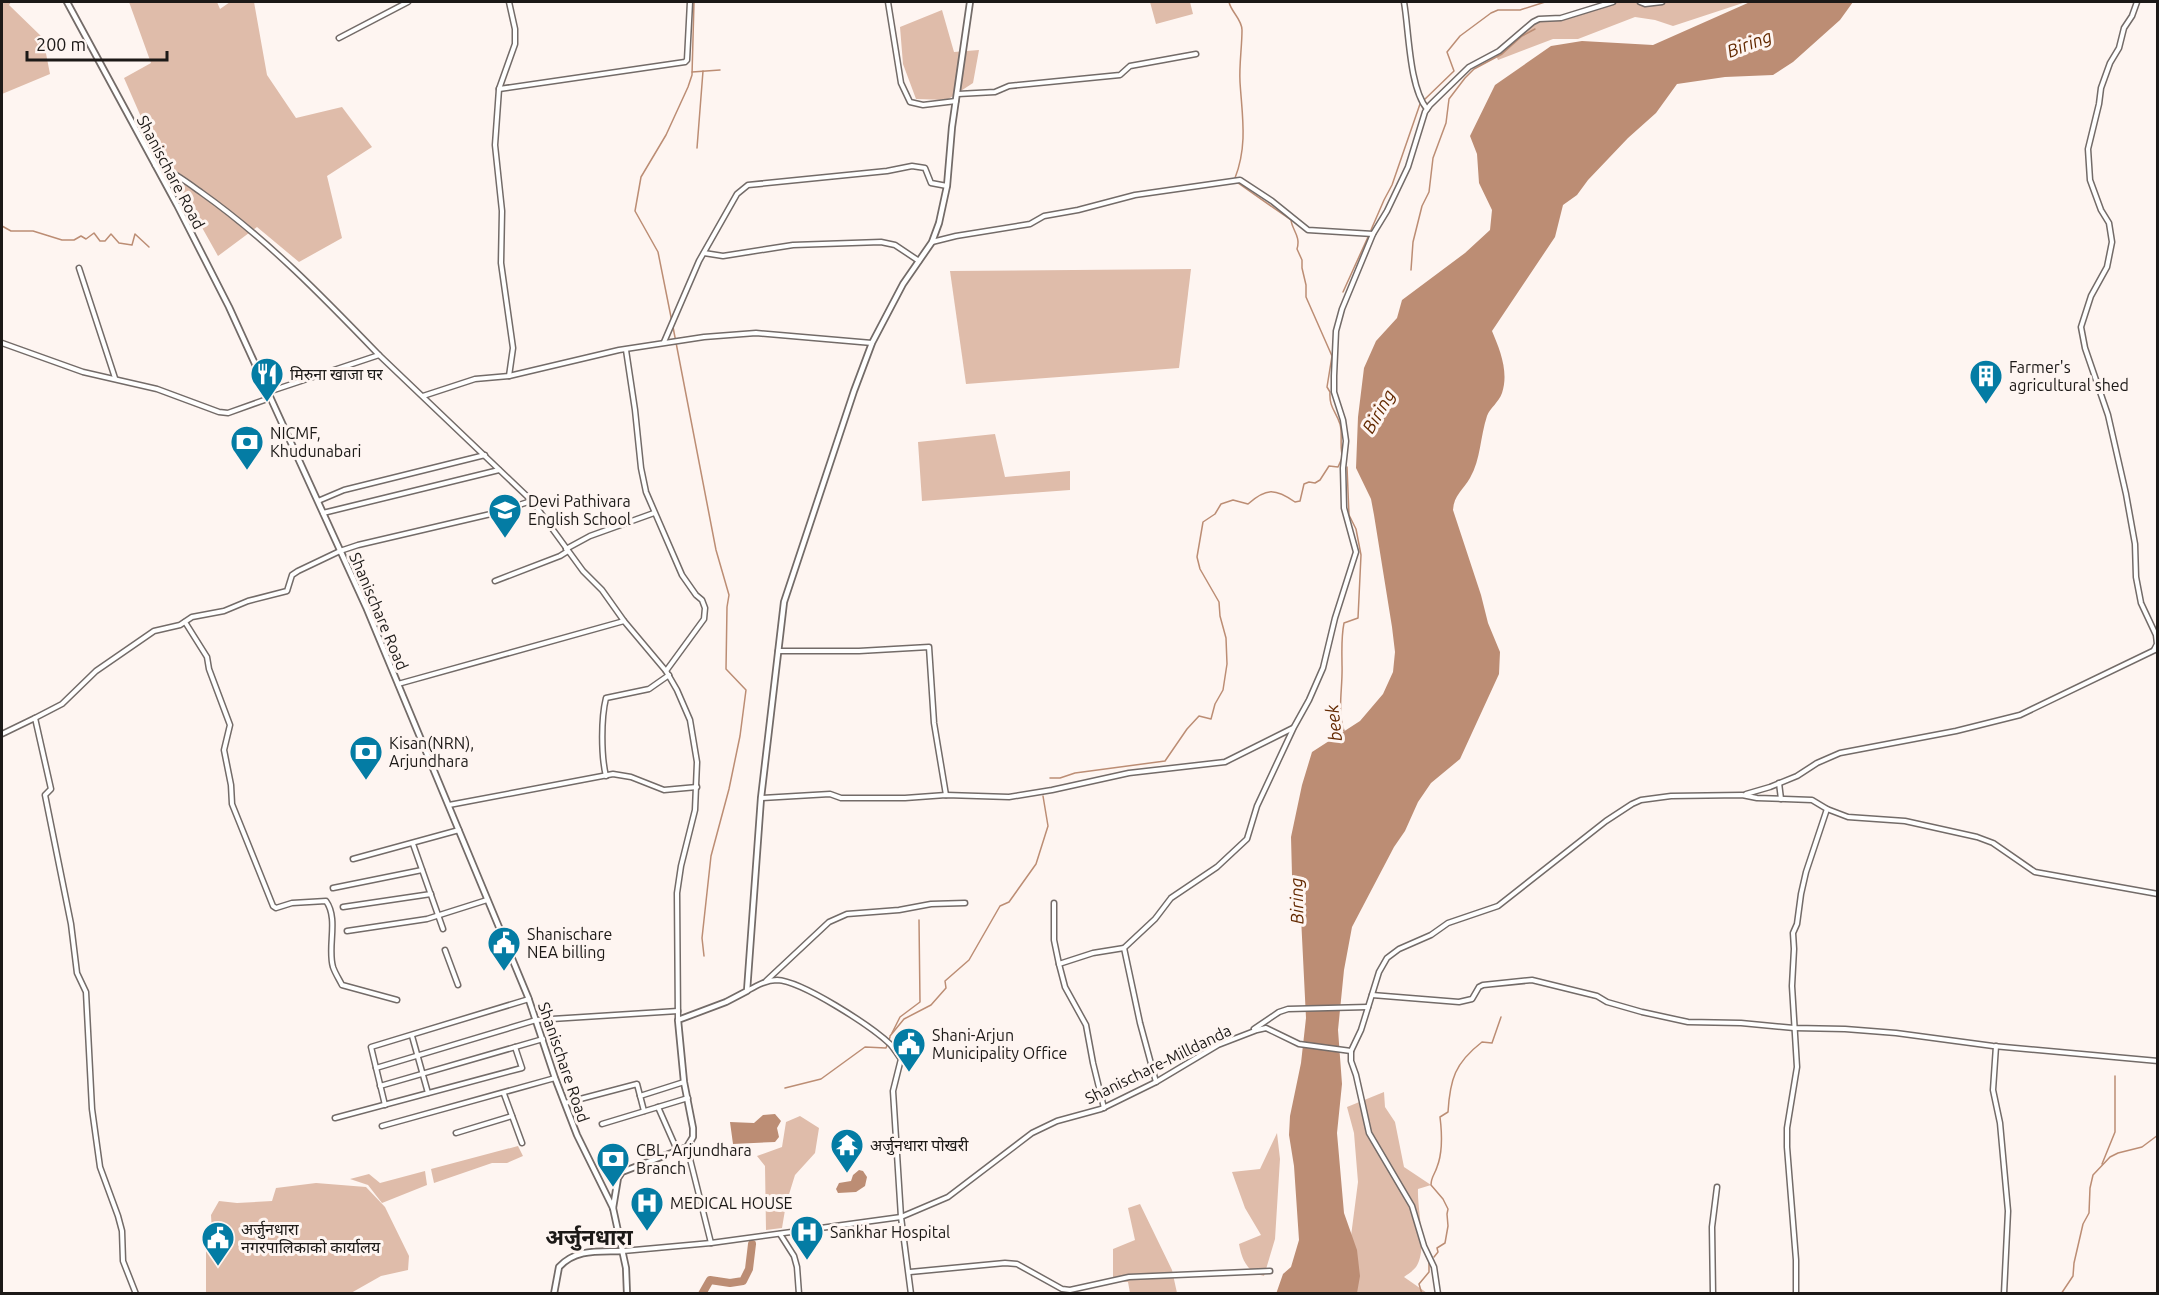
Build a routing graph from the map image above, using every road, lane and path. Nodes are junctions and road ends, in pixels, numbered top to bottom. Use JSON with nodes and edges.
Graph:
{"nodes":[{"id":1,"x":68,"y":2,"type":"edge"},
{"id":2,"x":408,"y":2,"type":"edge"},
{"id":3,"x":509,"y":2,"type":"edge"},
{"id":4,"x":690,"y":2,"type":"edge"},
{"id":5,"x":888,"y":2,"type":"edge"},
{"id":6,"x":969,"y":2,"type":"edge"},
{"id":7,"x":1404,"y":2,"type":"edge"},
{"id":8,"x":1613,"y":2,"type":"edge"},
{"id":9,"x":1640,"y":2,"type":"edge"},
{"id":10,"x":1662,"y":2,"type":"edge"},
{"id":11,"x":2138,"y":2,"type":"edge"},
{"id":12,"x":339,"y":38,"type":"dead end"},
{"id":13,"x":1196,"y":54,"type":"dead end"},
{"id":14,"x":499,"y":89,"type":"junction"},
{"id":15,"x":958,"y":94,"type":"junction"},
{"id":16,"x":957,"y":101,"type":"junction"},
{"id":17,"x":1427,"y":109,"type":"junction"},
{"id":18,"x":154,"y":165,"type":"junction"},
{"id":19,"x":947,"y":186,"type":"junction"},
{"id":20,"x":1373,"y":234,"type":"junction"},
{"id":21,"x":932,"y":242,"type":"junction"},
{"id":22,"x":704,"y":253,"type":"junction"},
{"id":23,"x":919,"y":261,"type":"junction"},
{"id":24,"x":79,"y":268,"type":"dead end"},
{"id":25,"x":2,"y":343,"type":"edge"},
{"id":26,"x":664,"y":343,"type":"junction"},
{"id":27,"x":872,"y":343,"type":"junction"},
{"id":28,"x":626,"y":350,"type":"junction"},
{"id":29,"x":379,"y":355,"type":"junction"},
{"id":30,"x":509,"y":376,"type":"junction"},
{"id":31,"x":115,"y":378,"type":"junction"},
{"id":32,"x":269,"y":395,"type":"junction"},
{"id":33,"x":423,"y":396,"type":"junction"},
{"id":34,"x":485,"y":455,"type":"junction"},
{"id":35,"x":500,"y":470,"type":"junction"},
{"id":36,"x":318,"y":501,"type":"junction"},
{"id":37,"x":532,"y":501,"type":"junction"},
{"id":38,"x":322,"y":513,"type":"junction"},
{"id":39,"x":654,"y":513,"type":"junction"},
{"id":40,"x":567,"y":550,"type":"junction"},
{"id":41,"x":340,"y":551,"type":"junction"},
{"id":42,"x":495,"y":580,"type":"dead end"},
{"id":43,"x":624,"y":621,"type":"junction"},
{"id":44,"x":185,"y":622,"type":"junction"},
{"id":45,"x":2156,"y":649,"type":"edge"},
{"id":46,"x":778,"y":651,"type":"junction"},
{"id":47,"x":668,"y":673,"type":"junction"},
{"id":48,"x":398,"y":684,"type":"junction"},
{"id":49,"x":35,"y":718,"type":"junction"},
{"id":50,"x":1294,"y":727,"type":"junction"},
{"id":51,"x":2,"y":734,"type":"edge"},
{"id":52,"x":606,"y":776,"type":"junction"},
{"id":53,"x":1779,"y":783,"type":"junction"},
{"id":54,"x":697,"y":787,"type":"junction"},
{"id":55,"x":946,"y":795,"type":"junction"},
{"id":56,"x":1742,"y":795,"type":"junction"},
{"id":57,"x":761,"y":798,"type":"junction"},
{"id":58,"x":1781,"y":799,"type":"junction"},
{"id":59,"x":449,"y":805,"type":"junction"},
{"id":60,"x":1827,"y":809,"type":"junction"},
{"id":61,"x":460,"y":830,"type":"junction"},
{"id":62,"x":413,"y":844,"type":"junction"},
{"id":63,"x":353,"y":859,"type":"dead end"},
{"id":64,"x":422,"y":870,"type":"junction"},
{"id":65,"x":333,"y":888,"type":"dead end"},
{"id":66,"x":431,"y":894,"type":"junction"},
{"id":67,"x":2157,"y":894,"type":"edge"},
{"id":68,"x":487,"y":900,"type":"junction"},
{"id":69,"x":964,"y":903,"type":"dead end"},
{"id":70,"x":1054,"y":903,"type":"dead end"},
{"id":71,"x":343,"y":906,"type":"dead end"},
{"id":72,"x":438,"y":915,"type":"junction"},
{"id":73,"x":443,"y":929,"type":"dead end"},
{"id":74,"x":346,"y":931,"type":"dead end"},
{"id":75,"x":1124,"y":948,"type":"junction"},
{"id":76,"x":445,"y":950,"type":"dead end"},
{"id":77,"x":1059,"y":964,"type":"junction"},
{"id":78,"x":765,"y":982,"type":"junction"},
{"id":79,"x":458,"y":985,"type":"dead end"},
{"id":80,"x":747,"y":991,"type":"junction"},
{"id":81,"x":1372,"y":994,"type":"junction"},
{"id":82,"x":529,"y":999,"type":"junction"},
{"id":83,"x":397,"y":1000,"type":"dead end"},
{"id":84,"x":1368,"y":1007,"type":"junction"},
{"id":85,"x":678,"y":1011,"type":"junction"},
{"id":86,"x":536,"y":1020,"type":"junction"},
{"id":87,"x":678,"y":1020,"type":"junction"},
{"id":88,"x":1794,"y":1028,"type":"junction"},
{"id":89,"x":1246,"y":1034,"type":"junction"},
{"id":90,"x":412,"y":1036,"type":"junction"},
{"id":91,"x":543,"y":1039,"type":"junction"},
{"id":92,"x":1996,"y":1046,"type":"junction"},
{"id":93,"x":515,"y":1047,"type":"junction"},
{"id":94,"x":1351,"y":1051,"type":"junction"},
{"id":95,"x":417,"y":1056,"type":"junction"},
{"id":96,"x":2157,"y":1061,"type":"edge"},
{"id":97,"x":376,"y":1068,"type":"junction"},
{"id":98,"x":423,"y":1075,"type":"junction"},
{"id":99,"x":555,"y":1078,"type":"junction"},
{"id":100,"x":684,"y":1082,"type":"junction"},
{"id":101,"x":1156,"y":1082,"type":"junction"},
{"id":102,"x":380,"y":1086,"type":"junction"},
{"id":103,"x":428,"y":1093,"type":"junction"},
{"id":104,"x":504,"y":1094,"type":"junction"},
{"id":105,"x":640,"y":1096,"type":"junction"},
{"id":106,"x":688,"y":1098,"type":"junction"},
{"id":107,"x":565,"y":1103,"type":"junction"},
{"id":108,"x":385,"y":1104,"type":"junction"},
{"id":109,"x":658,"y":1107,"type":"junction"},
{"id":110,"x":1104,"y":1108,"type":"junction"},
{"id":111,"x":644,"y":1111,"type":"junction"},
{"id":112,"x":512,"y":1116,"type":"junction"},
{"id":113,"x":335,"y":1118,"type":"dead end"},
{"id":114,"x":603,"y":1124,"type":"dead end"},
{"id":115,"x":382,"y":1126,"type":"dead end"},
{"id":116,"x":456,"y":1133,"type":"dead end"},
{"id":117,"x":522,"y":1143,"type":"dead end"},
{"id":118,"x":687,"y":1147,"type":"junction"},
{"id":119,"x":677,"y":1150,"type":"junction"},
{"id":120,"x":1717,"y":1186,"type":"dead end"},
{"id":121,"x":614,"y":1208,"type":"junction"},
{"id":122,"x":901,"y":1217,"type":"junction"},
{"id":123,"x":780,"y":1234,"type":"junction"},
{"id":124,"x":711,"y":1244,"type":"junction"},
{"id":125,"x":623,"y":1251,"type":"junction"},
{"id":126,"x":1270,"y":1271,"type":"dead end"},
{"id":127,"x":910,"y":1272,"type":"junction"},
{"id":128,"x":136,"y":1293,"type":"edge"},
{"id":129,"x":554,"y":1293,"type":"edge"},
{"id":130,"x":627,"y":1293,"type":"edge"},
{"id":131,"x":799,"y":1293,"type":"edge"},
{"id":132,"x":911,"y":1293,"type":"edge"},
{"id":133,"x":1437,"y":1293,"type":"edge"},
{"id":134,"x":1713,"y":1293,"type":"edge"},
{"id":135,"x":1796,"y":1293,"type":"edge"},
{"id":136,"x":2004,"y":1293,"type":"edge"}],
"edges":[{"from":1,"to":18,"type":"street","name":"Shanischare Road"},
{"from":2,"to":12,"type":"street"},
{"from":3,"to":14,"type":"street"},
{"from":4,"to":14,"type":"street"},
{"from":5,"to":16,"type":"street"},
{"from":6,"to":15,"type":"street"},
{"from":7,"to":17,"type":"street"},
{"from":8,"to":17,"type":"street"},
{"from":9,"to":10,"type":"street"},
{"from":11,"to":45,"type":"street"},
{"from":13,"to":15,"type":"street"},
{"from":14,"to":30,"type":"street"},
{"from":15,"to":16,"type":"street"},
{"from":16,"to":19,"type":"street"},
{"from":17,"to":20,"type":"street"},
{"from":18,"to":29,"type":"street"},
{"from":18,"to":32,"type":"street","name":"Shanischare Road"},
{"from":19,"to":21,"type":"street"},
{"from":19,"to":22,"type":"street"},
{"from":20,"to":21,"type":"street"},
{"from":20,"to":50,"type":"street"},
{"from":21,"to":23,"type":"street"},
{"from":22,"to":23,"type":"street"},
{"from":22,"to":26,"type":"street"},
{"from":23,"to":27,"type":"street"},
{"from":24,"to":31,"type":"street"},
{"from":25,"to":31,"type":"street"},
{"from":26,"to":27,"type":"street"},
{"from":26,"to":28,"type":"street"},
{"from":27,"to":46,"type":"street"},
{"from":28,"to":30,"type":"street"},
{"from":28,"to":39,"type":"street"},
{"from":29,"to":32,"type":"street"},
{"from":29,"to":33,"type":"street"},
{"from":30,"to":33,"type":"street"},
{"from":31,"to":32,"type":"street"},
{"from":32,"to":36,"type":"street","name":"Shanischare Road"},
{"from":33,"to":34,"type":"street"},
{"from":34,"to":35,"type":"street"},
{"from":34,"to":36,"type":"street"},
{"from":35,"to":37,"type":"street"},
{"from":35,"to":38,"type":"street"},
{"from":36,"to":38,"type":"street","name":"Shanischare Road"},
{"from":37,"to":40,"type":"street"},
{"from":37,"to":41,"type":"street"},
{"from":38,"to":41,"type":"street","name":"Shanischare Road"},
{"from":39,"to":40,"type":"street"},
{"from":39,"to":47,"type":"street"},
{"from":40,"to":42,"type":"street"},
{"from":40,"to":43,"type":"street"},
{"from":41,"to":44,"type":"street"},
{"from":41,"to":48,"type":"street","name":"Shanischare Road"},
{"from":43,"to":47,"type":"street"},
{"from":43,"to":48,"type":"street"},
{"from":44,"to":49,"type":"street"},
{"from":44,"to":83,"type":"street"},
{"from":45,"to":53,"type":"street"},
{"from":46,"to":55,"type":"street"},
{"from":46,"to":57,"type":"street"},
{"from":47,"to":52,"type":"street"},
{"from":47,"to":54,"type":"street"},
{"from":48,"to":59,"type":"street","name":"Shanischare Road"},
{"from":49,"to":51,"type":"street"},
{"from":49,"to":128,"type":"street"},
{"from":50,"to":55,"type":"street"},
{"from":50,"to":75,"type":"street"},
{"from":52,"to":54,"type":"street"},
{"from":52,"to":59,"type":"street"},
{"from":53,"to":56,"type":"street"},
{"from":53,"to":58,"type":"street"},
{"from":54,"to":85,"type":"street"},
{"from":55,"to":57,"type":"street"},
{"from":56,"to":58,"type":"street"},
{"from":56,"to":81,"type":"street"},
{"from":57,"to":80,"type":"street"},
{"from":58,"to":60,"type":"street"},
{"from":59,"to":61,"type":"street","name":"Shanischare Road"},
{"from":60,"to":67,"type":"street"},
{"from":60,"to":88,"type":"street"},
{"from":61,"to":62,"type":"street"},
{"from":61,"to":68,"type":"street","name":"Shanischare Road"},
{"from":62,"to":63,"type":"street"},
{"from":62,"to":64,"type":"street"},
{"from":64,"to":65,"type":"street"},
{"from":64,"to":66,"type":"street"},
{"from":66,"to":71,"type":"street"},
{"from":66,"to":72,"type":"street"},
{"from":68,"to":72,"type":"street"},
{"from":68,"to":82,"type":"street","name":"Shanischare Road"},
{"from":69,"to":78,"type":"street"},
{"from":70,"to":77,"type":"street"},
{"from":72,"to":73,"type":"street"},
{"from":72,"to":74,"type":"street"},
{"from":75,"to":77,"type":"street"},
{"from":75,"to":101,"type":"street"},
{"from":76,"to":79,"type":"street"},
{"from":77,"to":110,"type":"street"},
{"from":78,"to":80,"type":"street"},
{"from":78,"to":122,"type":"street"},
{"from":80,"to":87,"type":"street"},
{"from":81,"to":84,"type":"street"},
{"from":81,"to":88,"type":"street"},
{"from":82,"to":86,"type":"street","name":"Shanischare Road"},
{"from":82,"to":90,"type":"street"},
{"from":84,"to":89,"type":"street"},
{"from":84,"to":94,"type":"street"},
{"from":85,"to":86,"type":"street"},
{"from":85,"to":87,"type":"street"},
{"from":86,"to":91,"type":"street","name":"Shanischare Road"},
{"from":86,"to":95,"type":"street"},
{"from":87,"to":100,"type":"street"},
{"from":88,"to":92,"type":"street"},
{"from":88,"to":135,"type":"street"},
{"from":89,"to":94,"type":"street","name":"Shanischare-Milldanda"},
{"from":89,"to":101,"type":"street","name":"Shanischare-Milldanda"},
{"from":90,"to":95,"type":"street"},
{"from":90,"to":97,"type":"street"},
{"from":91,"to":93,"type":"street"},
{"from":91,"to":99,"type":"street","name":"Shanischare Road"},
{"from":92,"to":96,"type":"street"},
{"from":92,"to":136,"type":"street"},
{"from":93,"to":98,"type":"street"},
{"from":93,"to":103,"type":"street"},
{"from":94,"to":133,"type":"street"},
{"from":95,"to":97,"type":"street"},
{"from":95,"to":98,"type":"street"},
{"from":97,"to":102,"type":"street"},
{"from":98,"to":102,"type":"street"},
{"from":98,"to":103,"type":"street"},
{"from":99,"to":104,"type":"street"},
{"from":99,"to":107,"type":"street","name":"Shanischare Road"},
{"from":100,"to":105,"type":"street"},
{"from":100,"to":106,"type":"street"},
{"from":101,"to":110,"type":"street","name":"Shanischare-Milldanda"},
{"from":102,"to":108,"type":"street"},
{"from":103,"to":108,"type":"street"},
{"from":104,"to":112,"type":"street"},
{"from":104,"to":115,"type":"street"},
{"from":105,"to":107,"type":"street"},
{"from":105,"to":111,"type":"street"},
{"from":106,"to":109,"type":"street"},
{"from":106,"to":118,"type":"street"},
{"from":107,"to":121,"type":"street","name":"Shanischare Road"},
{"from":108,"to":113,"type":"street"},
{"from":109,"to":111,"type":"street"},
{"from":109,"to":119,"type":"street"},
{"from":110,"to":122,"type":"street","name":"Shanischare-Milldanda"},
{"from":111,"to":114,"type":"street"},
{"from":112,"to":116,"type":"street"},
{"from":112,"to":117,"type":"street"},
{"from":118,"to":119,"type":"street"},
{"from":118,"to":124,"type":"street"},
{"from":119,"to":121,"type":"street"},
{"from":120,"to":134,"type":"street"},
{"from":121,"to":125,"type":"street","name":"Shanischare Road"},
{"from":122,"to":123,"type":"street","name":"Shanischare-Milldanda"},
{"from":122,"to":127,"type":"street"},
{"from":123,"to":124,"type":"street","name":"Shanischare-Milldanda"},
{"from":123,"to":131,"type":"street"},
{"from":124,"to":125,"type":"street","name":"Shanischare-Milldanda"},
{"from":125,"to":129,"type":"street"},
{"from":125,"to":130,"type":"street","name":"Shanischare Road"},
{"from":126,"to":127,"type":"street"},
{"from":127,"to":132,"type":"street"}]}
